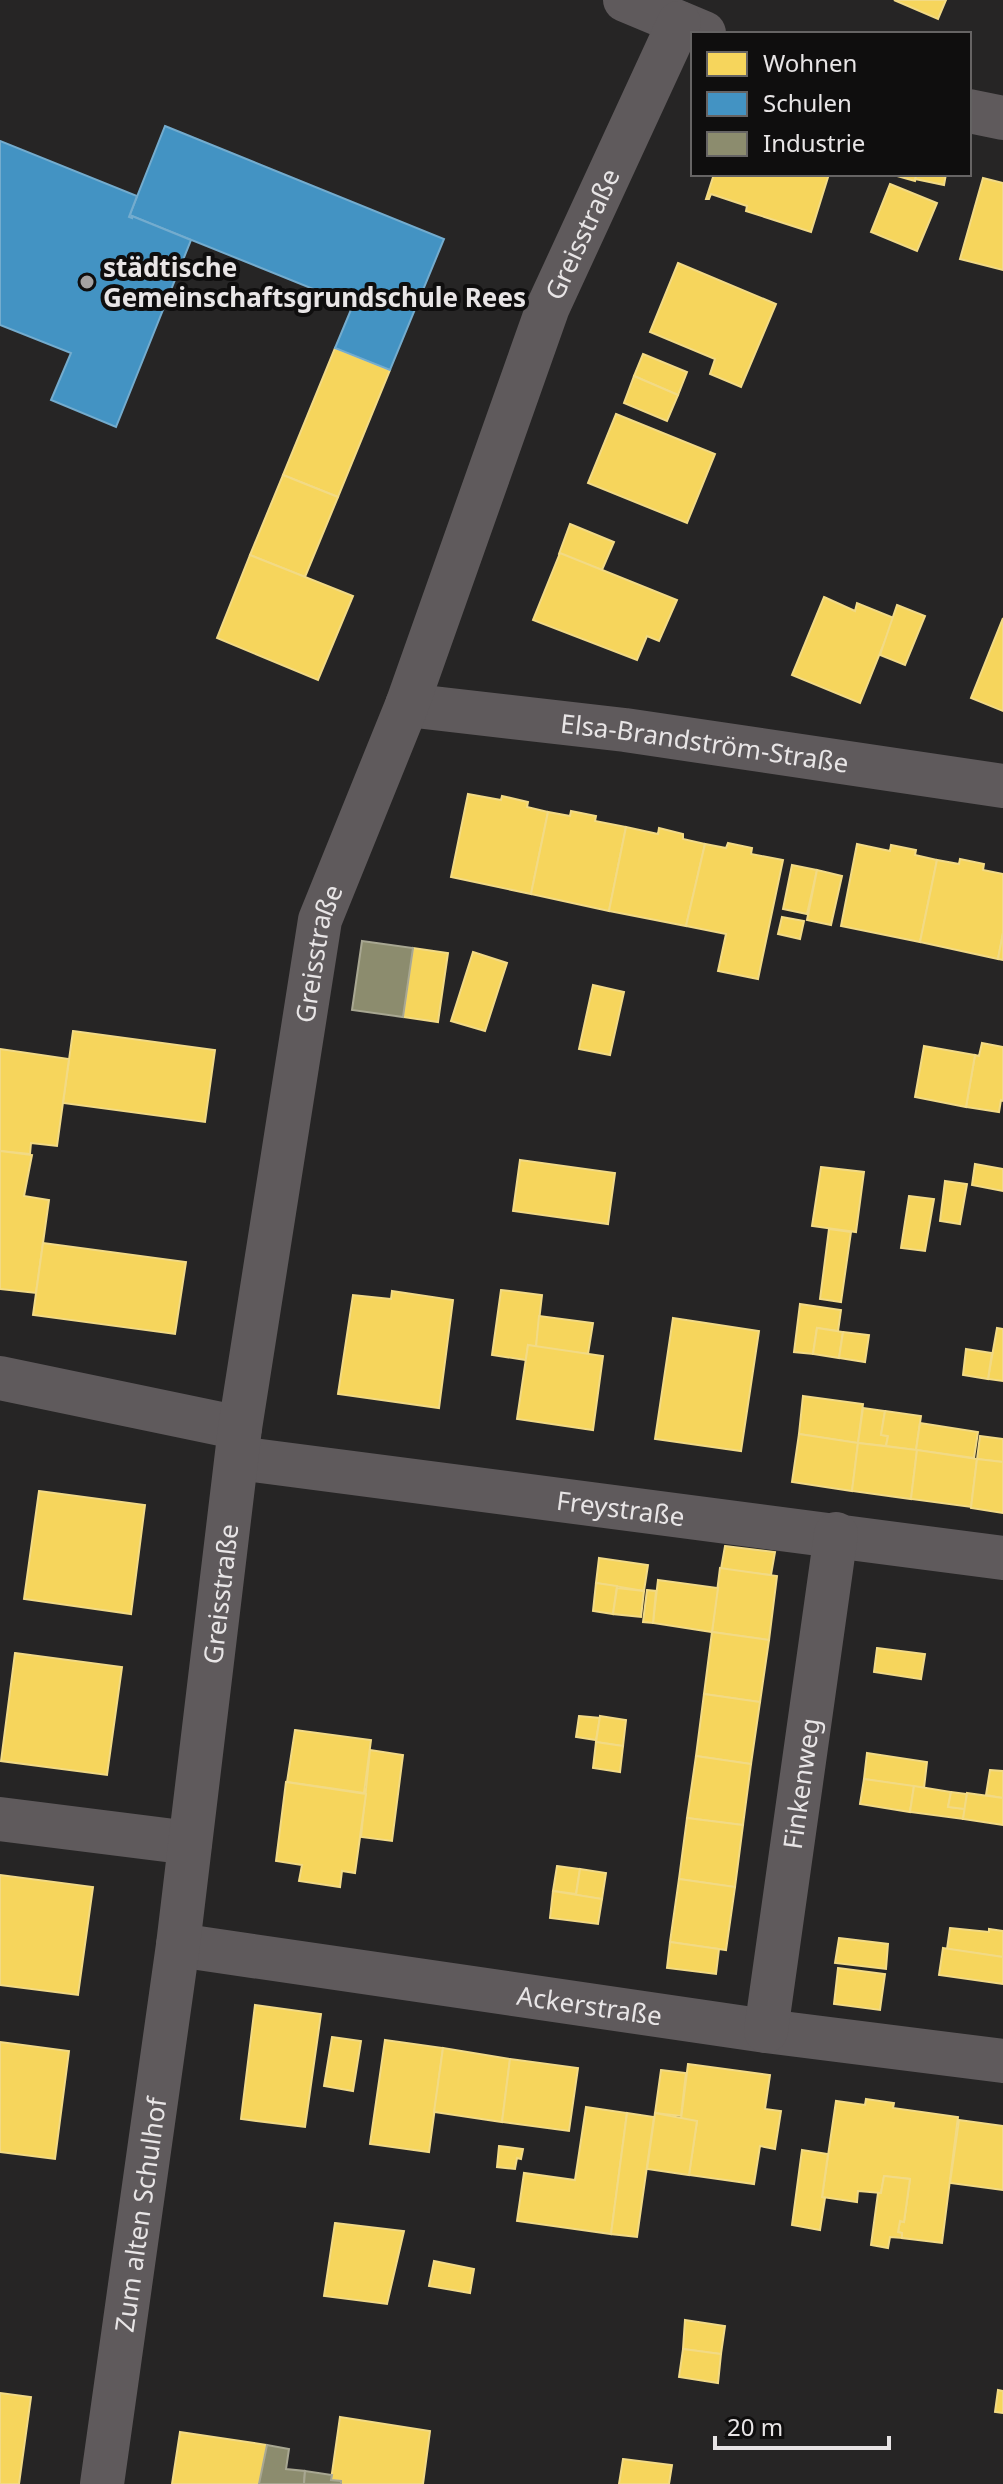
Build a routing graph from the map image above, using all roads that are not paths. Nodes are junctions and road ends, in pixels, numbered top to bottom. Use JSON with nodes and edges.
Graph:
{"nodes":[{"id":1,"x":625,"y":0,"type":"edge"},
{"id":2,"x":692,"y":28,"type":"edge"},
{"id":3,"x":971,"y":111,"type":"edge"},
{"id":4,"x":1003,"y":118,"type":"edge"},
{"id":5,"x":407,"y":705,"type":"junction"},
{"id":6,"x":1003,"y":786,"type":"edge"},
{"id":7,"x":0,"y":1378,"type":"edge"},
{"id":8,"x":239,"y":1443,"type":"junction"},
{"id":9,"x":836,"y":1534,"type":"junction"},
{"id":10,"x":1003,"y":1558,"type":"edge"},
{"id":11,"x":0,"y":1819,"type":"edge"},
{"id":12,"x":190,"y":1843,"type":"junction"},
{"id":13,"x":178,"y":1945,"type":"junction"},
{"id":14,"x":766,"y":2031,"type":"junction"},
{"id":15,"x":1003,"y":2061,"type":"edge"},
{"id":16,"x":102,"y":2484,"type":"edge"}],
"edges":[{"from":1,"to":2,"type":"street"},
{"from":2,"to":5,"type":"street","name":"Greisstraße"},
{"from":3,"to":4,"type":"street"},
{"from":5,"to":6,"type":"street","name":"Elsa-Brandström-Straße"},
{"from":5,"to":8,"type":"street","name":"Greisstraße"},
{"from":7,"to":8,"type":"street","name":"Freystraße"},
{"from":8,"to":9,"type":"street","name":"Freystraße"},
{"from":8,"to":12,"type":"street","name":"Greisstraße"},
{"from":9,"to":10,"type":"street","name":"Freystraße"},
{"from":9,"to":14,"type":"street","name":"Finkenweg"},
{"from":11,"to":12,"type":"street"},
{"from":12,"to":13,"type":"street","name":"Greisstraße"},
{"from":13,"to":14,"type":"street","name":"Ackerstraße"},
{"from":13,"to":16,"type":"street","name":"Zum alten Schulhof"},
{"from":14,"to":15,"type":"street","name":"Ackerstraße"}]}
